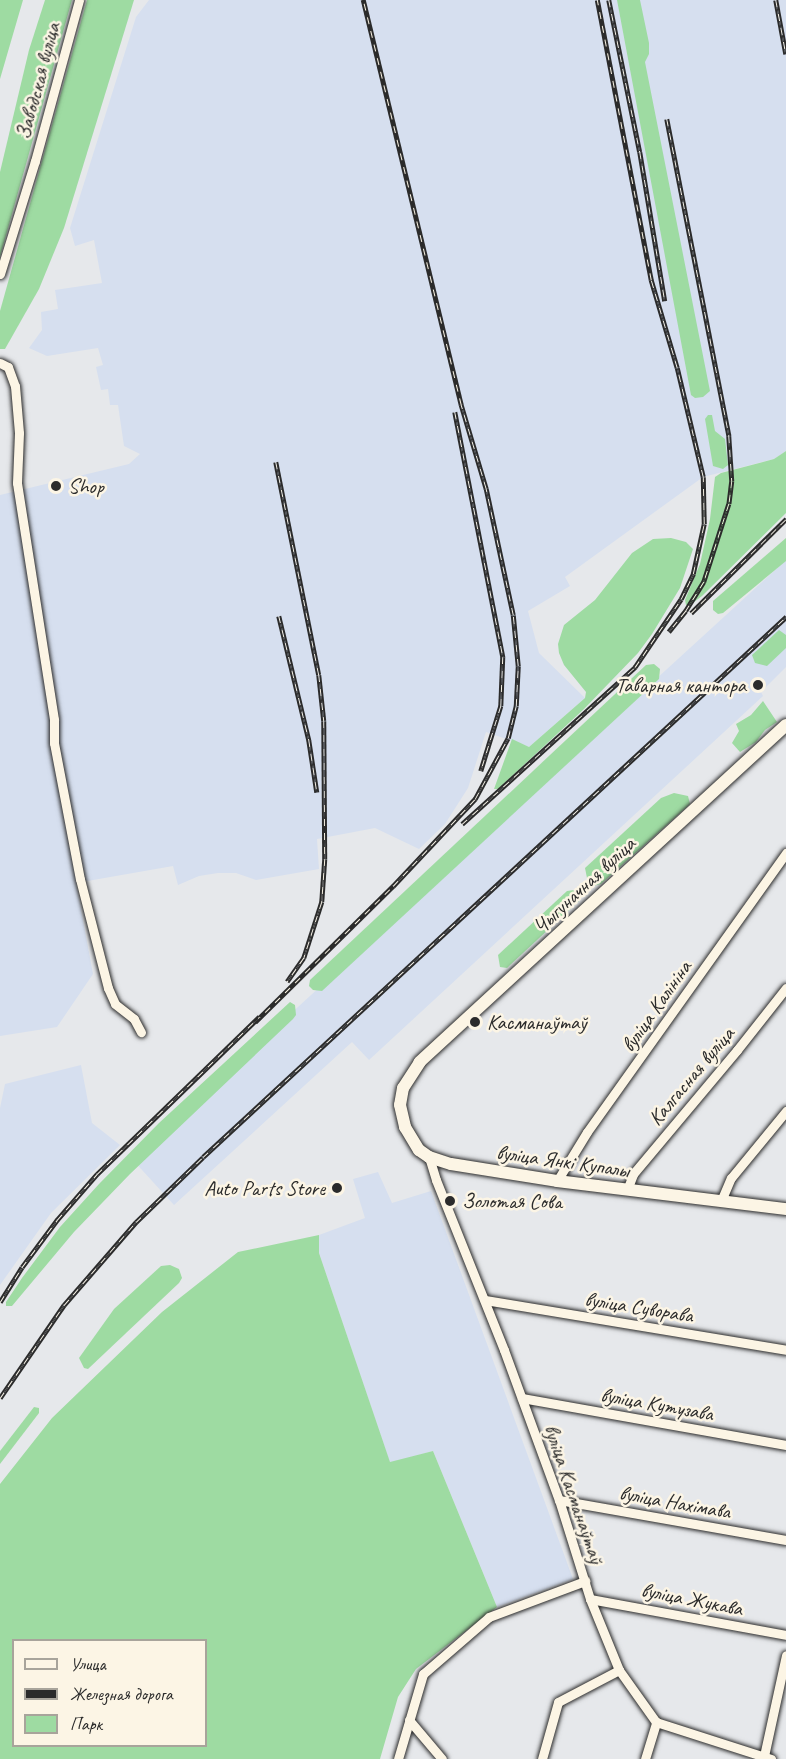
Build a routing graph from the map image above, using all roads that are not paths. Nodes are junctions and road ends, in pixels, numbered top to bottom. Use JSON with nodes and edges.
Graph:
{"nodes":[{"id":1,"x":79,"y":0,"type":"edge"},
{"id":2,"x":0,"y":274,"type":"edge"},
{"id":3,"x":0,"y":363,"type":"edge"},
{"id":4,"x":786,"y":725,"type":"edge"},
{"id":5,"x":786,"y":853,"type":"edge"},
{"id":6,"x":786,"y":988,"type":"edge"},
{"id":7,"x":141,"y":1032,"type":"dead end"},
{"id":8,"x":786,"y":1111,"type":"edge"},
{"id":9,"x":429,"y":1157,"type":"junction"},
{"id":10,"x":557,"y":1181,"type":"junction"},
{"id":11,"x":627,"y":1190,"type":"junction"},
{"id":12,"x":721,"y":1201,"type":"junction"},
{"id":13,"x":786,"y":1209,"type":"edge"},
{"id":14,"x":485,"y":1300,"type":"junction"},
{"id":15,"x":786,"y":1350,"type":"edge"},
{"id":16,"x":522,"y":1398,"type":"junction"},
{"id":17,"x":786,"y":1445,"type":"edge"},
{"id":18,"x":559,"y":1500,"type":"junction"},
{"id":19,"x":786,"y":1540,"type":"edge"},
{"id":20,"x":585,"y":1581,"type":"junction"},
{"id":21,"x":590,"y":1599,"type":"junction"},
{"id":22,"x":786,"y":1635,"type":"edge"},
{"id":23,"x":786,"y":1655,"type":"edge"},
{"id":24,"x":619,"y":1670,"type":"junction"},
{"id":25,"x":409,"y":1720,"type":"junction"},
{"id":26,"x":656,"y":1722,"type":"junction"},
{"id":27,"x":746,"y":1755,"type":"edge"},
{"id":28,"x":768,"y":1758,"type":"edge"},
{"id":29,"x":398,"y":1759,"type":"edge"},
{"id":30,"x":442,"y":1759,"type":"edge"},
{"id":31,"x":542,"y":1759,"type":"edge"},
{"id":32,"x":645,"y":1759,"type":"edge"}],
"edges":[{"from":1,"to":2,"type":"street","name":"Заводская вуліца"},
{"from":3,"to":7,"type":"street"},
{"from":4,"to":9,"type":"street","name":"Чыгуначная вуліца"},
{"from":5,"to":10,"type":"street","name":"вуліца Калініна"},
{"from":6,"to":11,"type":"street","name":"Калгасная вуліца"},
{"from":8,"to":12,"type":"street"},
{"from":9,"to":10,"type":"street","name":"вуліца Янкі Купалы"},
{"from":9,"to":14,"type":"street","name":"вуліца Касманаўтаў"},
{"from":10,"to":11,"type":"street","name":"вуліца Янкі Купалы"},
{"from":11,"to":12,"type":"street","name":"вуліца Янкі Купалы"},
{"from":12,"to":13,"type":"street","name":"вуліца Янкі Купалы"},
{"from":14,"to":15,"type":"street","name":"вуліца Суворава"},
{"from":14,"to":16,"type":"street","name":"вуліца Касманаўтаў"},
{"from":16,"to":17,"type":"street","name":"вуліца Кутузава"},
{"from":16,"to":18,"type":"street","name":"вуліца Касманаўтаў"},
{"from":18,"to":19,"type":"street","name":"вуліца Нахімава"},
{"from":18,"to":20,"type":"street","name":"вуліца Касманаўтаў"},
{"from":20,"to":21,"type":"street","name":"вуліца Касманаўтаў"},
{"from":20,"to":25,"type":"street"},
{"from":21,"to":22,"type":"street","name":"вуліца Жукава"},
{"from":21,"to":24,"type":"street","name":"вуліца Касманаўтаў"},
{"from":23,"to":28,"type":"street"},
{"from":24,"to":26,"type":"street","name":"вуліца Касманаўтаў"},
{"from":24,"to":31,"type":"street"},
{"from":25,"to":29,"type":"street"},
{"from":25,"to":30,"type":"street"},
{"from":26,"to":27,"type":"street"},
{"from":26,"to":32,"type":"street"},
{"from":27,"to":28,"type":"street"}]}
